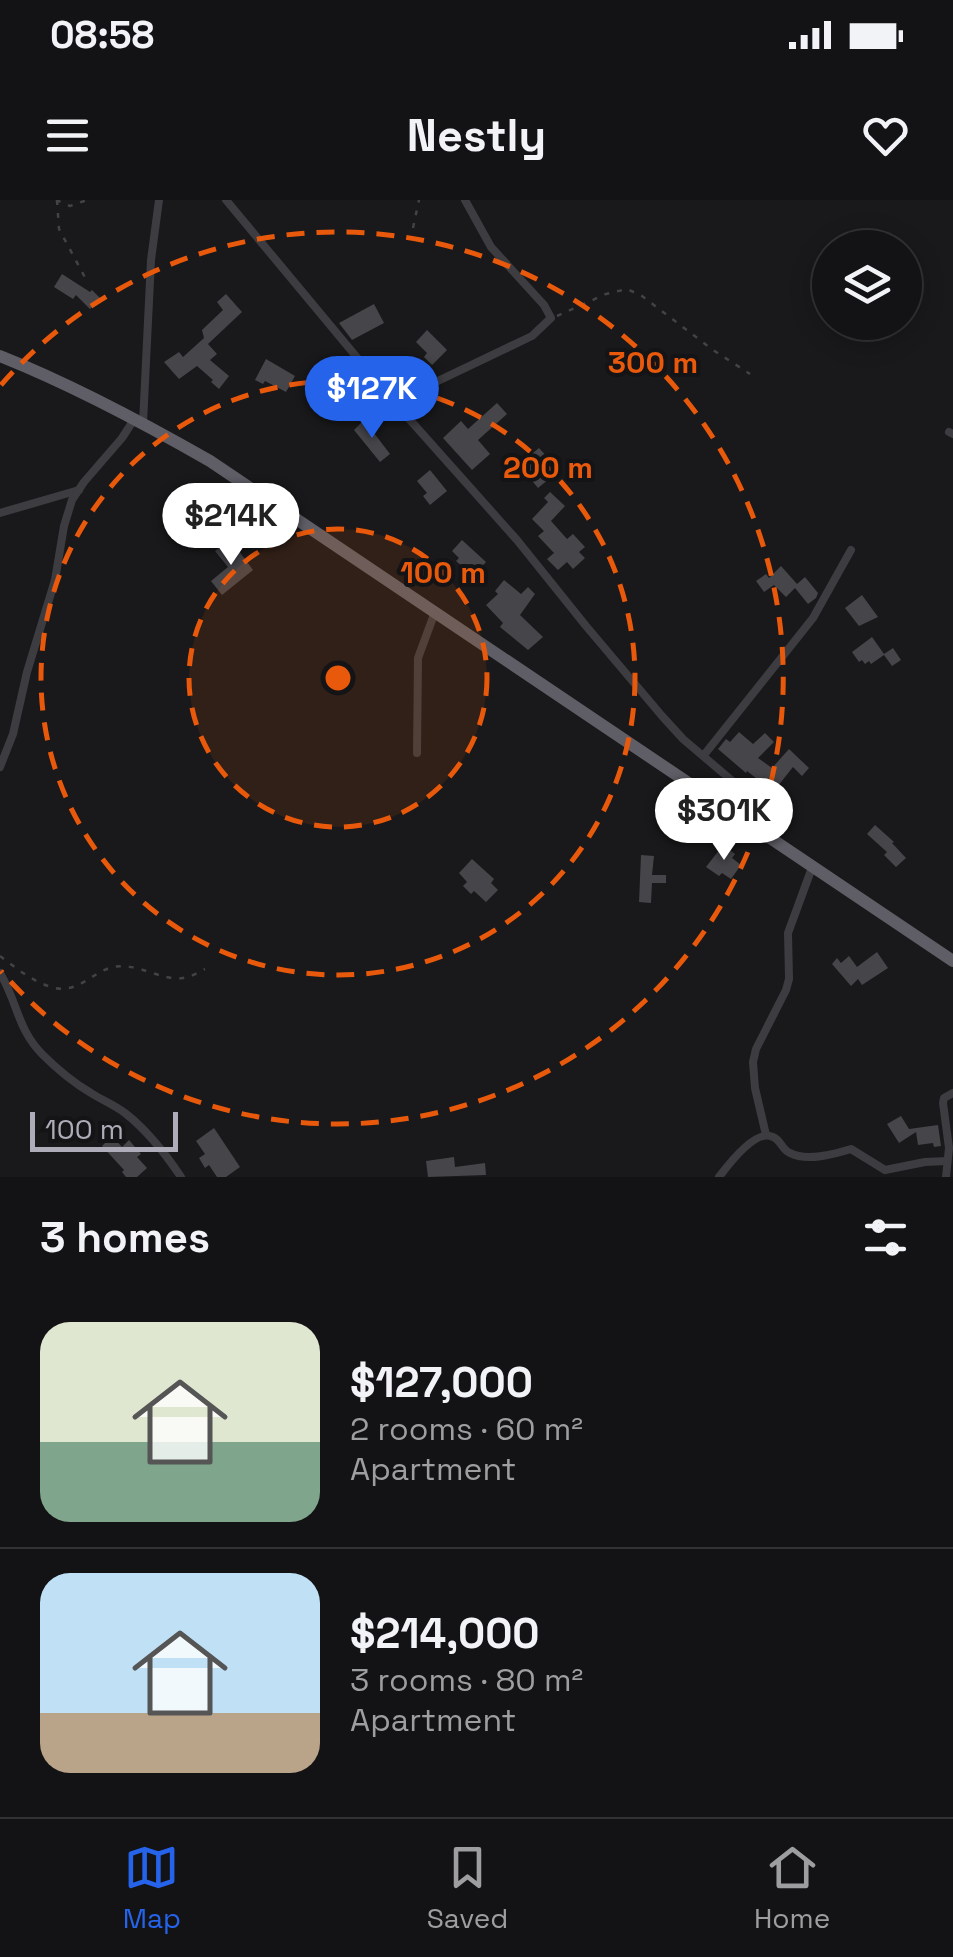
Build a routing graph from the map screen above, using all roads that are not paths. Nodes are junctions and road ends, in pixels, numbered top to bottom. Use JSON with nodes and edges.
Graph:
{"nodes":[{"id":1,"x":160,"y":200,"type":"edge"},
{"id":2,"x":226,"y":200,"type":"edge"},
{"id":3,"x":466,"y":200,"type":"edge"},
{"id":4,"x":0,"y":356,"type":"edge"},
{"id":5,"x":394,"y":402,"type":"junction"},
{"id":6,"x":139,"y":421,"type":"junction"},
{"id":7,"x":79,"y":490,"type":"junction"},
{"id":8,"x":0,"y":513,"type":"edge"},
{"id":9,"x":851,"y":550,"type":"dead end"},
{"id":10,"x":435,"y":612,"type":"junction"},
{"id":11,"x":418,"y":753,"type":"dead end"},
{"id":12,"x":704,"y":755,"type":"junction"},
{"id":13,"x":0,"y":767,"type":"edge"},
{"id":14,"x":746,"y":820,"type":"junction"},
{"id":15,"x":813,"y":865,"type":"junction"},
{"id":16,"x":953,"y":961,"type":"edge"},
{"id":17,"x":0,"y":974,"type":"edge"},
{"id":18,"x":953,"y":1092,"type":"edge"},
{"id":19,"x":766,"y":1135,"type":"junction"},
{"id":20,"x":947,"y":1161,"type":"junction"},
{"id":21,"x":180,"y":1177,"type":"edge"},
{"id":22,"x":719,"y":1177,"type":"edge"},
{"id":23,"x":946,"y":1177,"type":"edge"}],
"edges":[{"from":1,"to":6,"type":"street"},
{"from":2,"to":5,"type":"street"},
{"from":3,"to":5,"type":"street"},
{"from":4,"to":6,"type":"highway"},
{"from":5,"to":12,"type":"street"},
{"from":6,"to":7,"type":"street"},
{"from":6,"to":10,"type":"highway"},
{"from":7,"to":8,"type":"street"},
{"from":7,"to":13,"type":"street"},
{"from":9,"to":12,"type":"street"},
{"from":10,"to":11,"type":"street"},
{"from":10,"to":14,"type":"highway"},
{"from":12,"to":14,"type":"street"},
{"from":14,"to":15,"type":"highway"},
{"from":15,"to":16,"type":"highway"},
{"from":15,"to":19,"type":"street"},
{"from":17,"to":21,"type":"street"},
{"from":18,"to":20,"type":"street"},
{"from":19,"to":20,"type":"street"},
{"from":19,"to":22,"type":"street"},
{"from":20,"to":23,"type":"street"}]}
